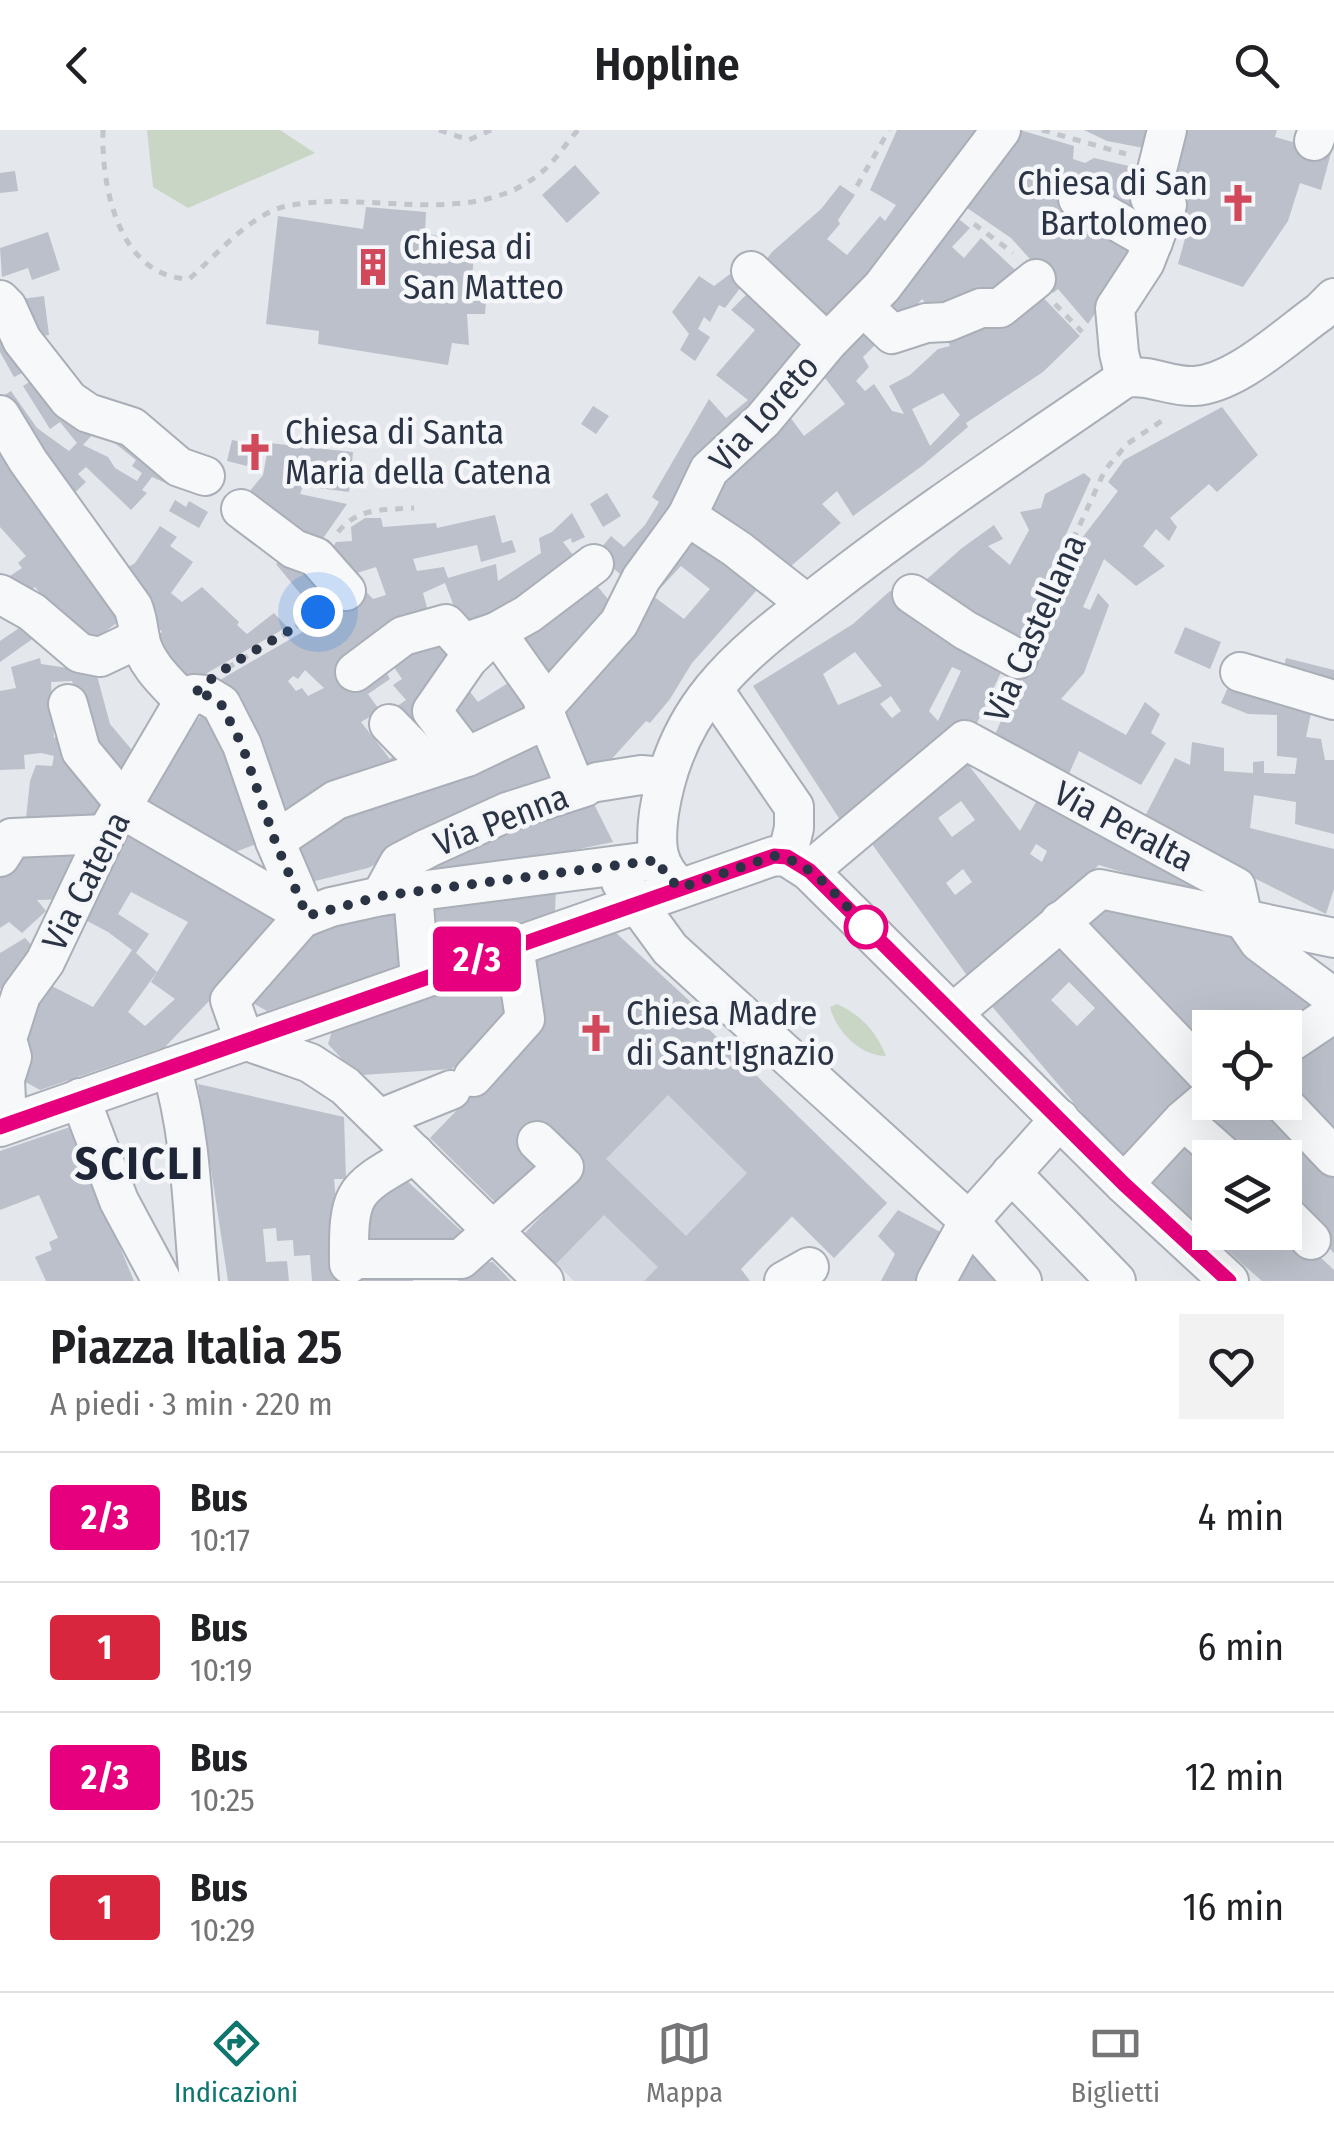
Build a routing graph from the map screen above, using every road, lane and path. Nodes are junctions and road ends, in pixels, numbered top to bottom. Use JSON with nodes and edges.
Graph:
{"nodes":[{"id":1,"x":103,"y":130,"type":"edge"},
{"id":2,"x":438,"y":130,"type":"edge"},
{"id":3,"x":492,"y":130,"type":"edge"},
{"id":4,"x":578,"y":130,"type":"edge"},
{"id":5,"x":890,"y":130,"type":"edge"},
{"id":6,"x":1001,"y":130,"type":"edge"},
{"id":7,"x":1042,"y":130,"type":"edge"},
{"id":8,"x":1162,"y":146,"type":"edge"},
{"id":9,"x":858,"y":186,"type":"dead end"},
{"id":10,"x":1078,"y":199,"type":"dead end"},
{"id":11,"x":1153,"y":242,"type":"junction"},
{"id":12,"x":751,"y":271,"type":"dead end"},
{"id":13,"x":1036,"y":279,"type":"dead end"},
{"id":14,"x":1334,"y":298,"type":"edge"},
{"id":15,"x":0,"y":300,"type":"edge"},
{"id":16,"x":864,"y":307,"type":"junction"},
{"id":17,"x":827,"y":343,"type":"junction"},
{"id":18,"x":1125,"y":378,"type":"junction"},
{"id":19,"x":1192,"y":386,"type":"junction"},
{"id":20,"x":0,"y":415,"type":"edge"},
{"id":21,"x":204,"y":476,"type":"dead end"},
{"id":22,"x":241,"y":508,"type":"dead end"},
{"id":23,"x":414,"y":508,"type":"dead end"},
{"id":24,"x":687,"y":516,"type":"junction"},
{"id":25,"x":316,"y":557,"type":"junction"},
{"id":26,"x":594,"y":564,"type":"dead end"},
{"id":27,"x":346,"y":592,"type":"joint"},
{"id":28,"x":912,"y":594,"type":"dead end"},
{"id":29,"x":16,"y":603,"type":"edge"},
{"id":30,"x":807,"y":604,"type":"junction"},
{"id":31,"x":136,"y":623,"type":"junction"},
{"id":32,"x":496,"y":632,"type":"junction"},
{"id":33,"x":0,"y":634,"type":"edge"},
{"id":34,"x":1018,"y":659,"type":"junction"},
{"id":35,"x":355,"y":672,"type":"dead end"},
{"id":36,"x":1240,"y":672,"type":"dead end"},
{"id":37,"x":712,"y":689,"type":"junction"},
{"id":38,"x":189,"y":698,"type":"junction"},
{"id":39,"x":1334,"y":700,"type":"edge"},
{"id":40,"x":68,"y":704,"type":"dead end"},
{"id":41,"x":545,"y":713,"type":"junction"},
{"id":42,"x":389,"y":724,"type":"dead end"},
{"id":43,"x":981,"y":750,"type":"junction"},
{"id":44,"x":468,"y":756,"type":"junction"},
{"id":45,"x":432,"y":768,"type":"junction"},
{"id":46,"x":665,"y":777,"type":"junction"},
{"id":47,"x":586,"y":786,"type":"junction"},
{"id":48,"x":118,"y":816,"type":"junction"},
{"id":49,"x":275,"y":841,"type":"junction"},
{"id":50,"x":0,"y":857,"type":"edge"},
{"id":51,"x":798,"y":864,"type":"junction"},
{"id":52,"x":597,"y":868,"type":"junction"},
{"id":53,"x":669,"y":874,"type":"junction"},
{"id":54,"x":397,"y":901,"type":"junction"},
{"id":55,"x":634,"y":902,"type":"junction"},
{"id":56,"x":307,"y":916,"type":"junction"},
{"id":57,"x":1243,"y":920,"type":"junction"},
{"id":58,"x":1060,"y":921,"type":"junction"},
{"id":59,"x":1334,"y":938,"type":"edge"},
{"id":60,"x":514,"y":946,"type":"junction"},
{"id":61,"x":420,"y":979,"type":"junction"},
{"id":62,"x":1334,"y":1010,"type":"edge"},
{"id":63,"x":953,"y":1013,"type":"junction"},
{"id":64,"x":1302,"y":1034,"type":"edge"},
{"id":65,"x":244,"y":1040,"type":"junction"},
{"id":66,"x":1192,"y":1059,"type":"edge"},
{"id":67,"x":171,"y":1067,"type":"junction"},
{"id":68,"x":80,"y":1098,"type":"junction"},
{"id":69,"x":1053,"y":1112,"type":"junction"},
{"id":70,"x":1192,"y":1113,"type":"edge"},
{"id":71,"x":379,"y":1119,"type":"junction"},
{"id":72,"x":1299,"y":1120,"type":"edge"},
{"id":73,"x":4,"y":1126,"type":"edge"},
{"id":74,"x":537,"y":1141,"type":"dead end"},
{"id":75,"x":415,"y":1154,"type":"junction"},
{"id":76,"x":1334,"y":1157,"type":"edge"},
{"id":77,"x":1011,"y":1173,"type":"junction"},
{"id":78,"x":1124,"y":1184,"type":"junction"},
{"id":79,"x":962,"y":1215,"type":"junction"},
{"id":80,"x":495,"y":1230,"type":"junction"},
{"id":81,"x":162,"y":1281,"type":"edge"},
{"id":82,"x":199,"y":1281,"type":"edge"},
{"id":83,"x":544,"y":1281,"type":"edge"},
{"id":84,"x":936,"y":1281,"type":"edge"},
{"id":85,"x":1022,"y":1281,"type":"edge"},
{"id":86,"x":1116,"y":1281,"type":"edge"},
{"id":87,"x":1229,"y":1281,"type":"edge"}],
"edges":[{"from":1,"to":4,"type":"path"},
{"from":2,"to":3,"type":"path"},
{"from":5,"to":9,"type":"path"},
{"from":6,"to":16,"type":"street","name":"Via Loreto"},
{"from":7,"to":8,"type":"path"},
{"from":8,"to":11,"type":"street"},
{"from":10,"to":11,"type":"street"},
{"from":11,"to":18,"type":"street"},
{"from":12,"to":17,"type":"street"},
{"from":13,"to":16,"type":"street"},
{"from":14,"to":19,"type":"street"},
{"from":15,"to":21,"type":"street"},
{"from":16,"to":17,"type":"street","name":"Via Loreto"},
{"from":17,"to":24,"type":"street","name":"Via Loreto"},
{"from":18,"to":19,"type":"street"},
{"from":18,"to":30,"type":"street"},
{"from":19,"to":34,"type":"path","name":"Via Castellana"},
{"from":20,"to":31,"type":"street"},
{"from":22,"to":25,"type":"street"},
{"from":23,"to":25,"type":"path"},
{"from":24,"to":30,"type":"street"},
{"from":24,"to":41,"type":"street","name":"Via Loreto"},
{"from":25,"to":27,"type":"street"},
{"from":26,"to":32,"type":"street"},
{"from":27,"to":38,"type":"path"},
{"from":28,"to":34,"type":"street"},
{"from":29,"to":31,"type":"street"},
{"from":29,"to":33,"type":"street"},
{"from":30,"to":37,"type":"street"},
{"from":31,"to":38,"type":"street"},
{"from":32,"to":35,"type":"street"},
{"from":32,"to":41,"type":"street"},
{"from":32,"to":44,"type":"street"},
{"from":34,"to":43,"type":"path","name":"Via Castellana"},
{"from":36,"to":39,"type":"street"},
{"from":37,"to":46,"type":"street"},
{"from":37,"to":51,"type":"street"},
{"from":38,"to":48,"type":"street","name":"Via Catena"},
{"from":38,"to":49,"type":"street"},
{"from":40,"to":48,"type":"street"},
{"from":41,"to":44,"type":"street","name":"Via Loreto"},
{"from":41,"to":47,"type":"street"},
{"from":42,"to":45,"type":"street"},
{"from":43,"to":51,"type":"street","name":"Via Castellana"},
{"from":43,"to":57,"type":"street","name":"Via Peralta"},
{"from":44,"to":45,"type":"street","name":"Via Loreto"},
{"from":45,"to":49,"type":"street","name":"Via Loreto"},
{"from":46,"to":47,"type":"street","name":"Via Penna"},
{"from":46,"to":53,"type":"street"},
{"from":47,"to":54,"type":"street","name":"Via Penna"},
{"from":48,"to":50,"type":"street"},
{"from":48,"to":56,"type":"street"},
{"from":48,"to":73,"type":"street","name":"Via Catena"},
{"from":49,"to":56,"type":"street"},
{"from":51,"to":53,"type":"street"},
{"from":51,"to":63,"type":"street"},
{"from":52,"to":53,"type":"street"},
{"from":52,"to":54,"type":"street"},
{"from":52,"to":55,"type":"street"},
{"from":53,"to":55,"type":"street"},
{"from":54,"to":56,"type":"street"},
{"from":54,"to":61,"type":"street"},
{"from":55,"to":60,"type":"street"},
{"from":55,"to":79,"type":"street"},
{"from":56,"to":65,"type":"street"},
{"from":57,"to":58,"type":"street"},
{"from":57,"to":59,"type":"street"},
{"from":57,"to":62,"type":"street","name":"Via Peralta"},
{"from":58,"to":63,"type":"street"},
{"from":58,"to":66,"type":"street"},
{"from":60,"to":61,"type":"street"},
{"from":60,"to":71,"type":"street"},
{"from":61,"to":65,"type":"street"},
{"from":62,"to":64,"type":"street"},
{"from":63,"to":69,"type":"street"},
{"from":65,"to":67,"type":"street"},
{"from":65,"to":71,"type":"street"},
{"from":67,"to":68,"type":"street"},
{"from":67,"to":82,"type":"street"},
{"from":68,"to":73,"type":"street"},
{"from":68,"to":81,"type":"street"},
{"from":69,"to":77,"type":"street"},
{"from":69,"to":78,"type":"street"},
{"from":69,"to":79,"type":"street"},
{"from":70,"to":78,"type":"street"},
{"from":71,"to":75,"type":"street"},
{"from":72,"to":76,"type":"street"},
{"from":74,"to":80,"type":"street"},
{"from":75,"to":80,"type":"street"},
{"from":75,"to":80,"type":"street"},
{"from":77,"to":79,"type":"street"},
{"from":77,"to":86,"type":"street"},
{"from":78,"to":87,"type":"street"},
{"from":79,"to":84,"type":"street"},
{"from":79,"to":85,"type":"street"},
{"from":80,"to":83,"type":"street"}]}
